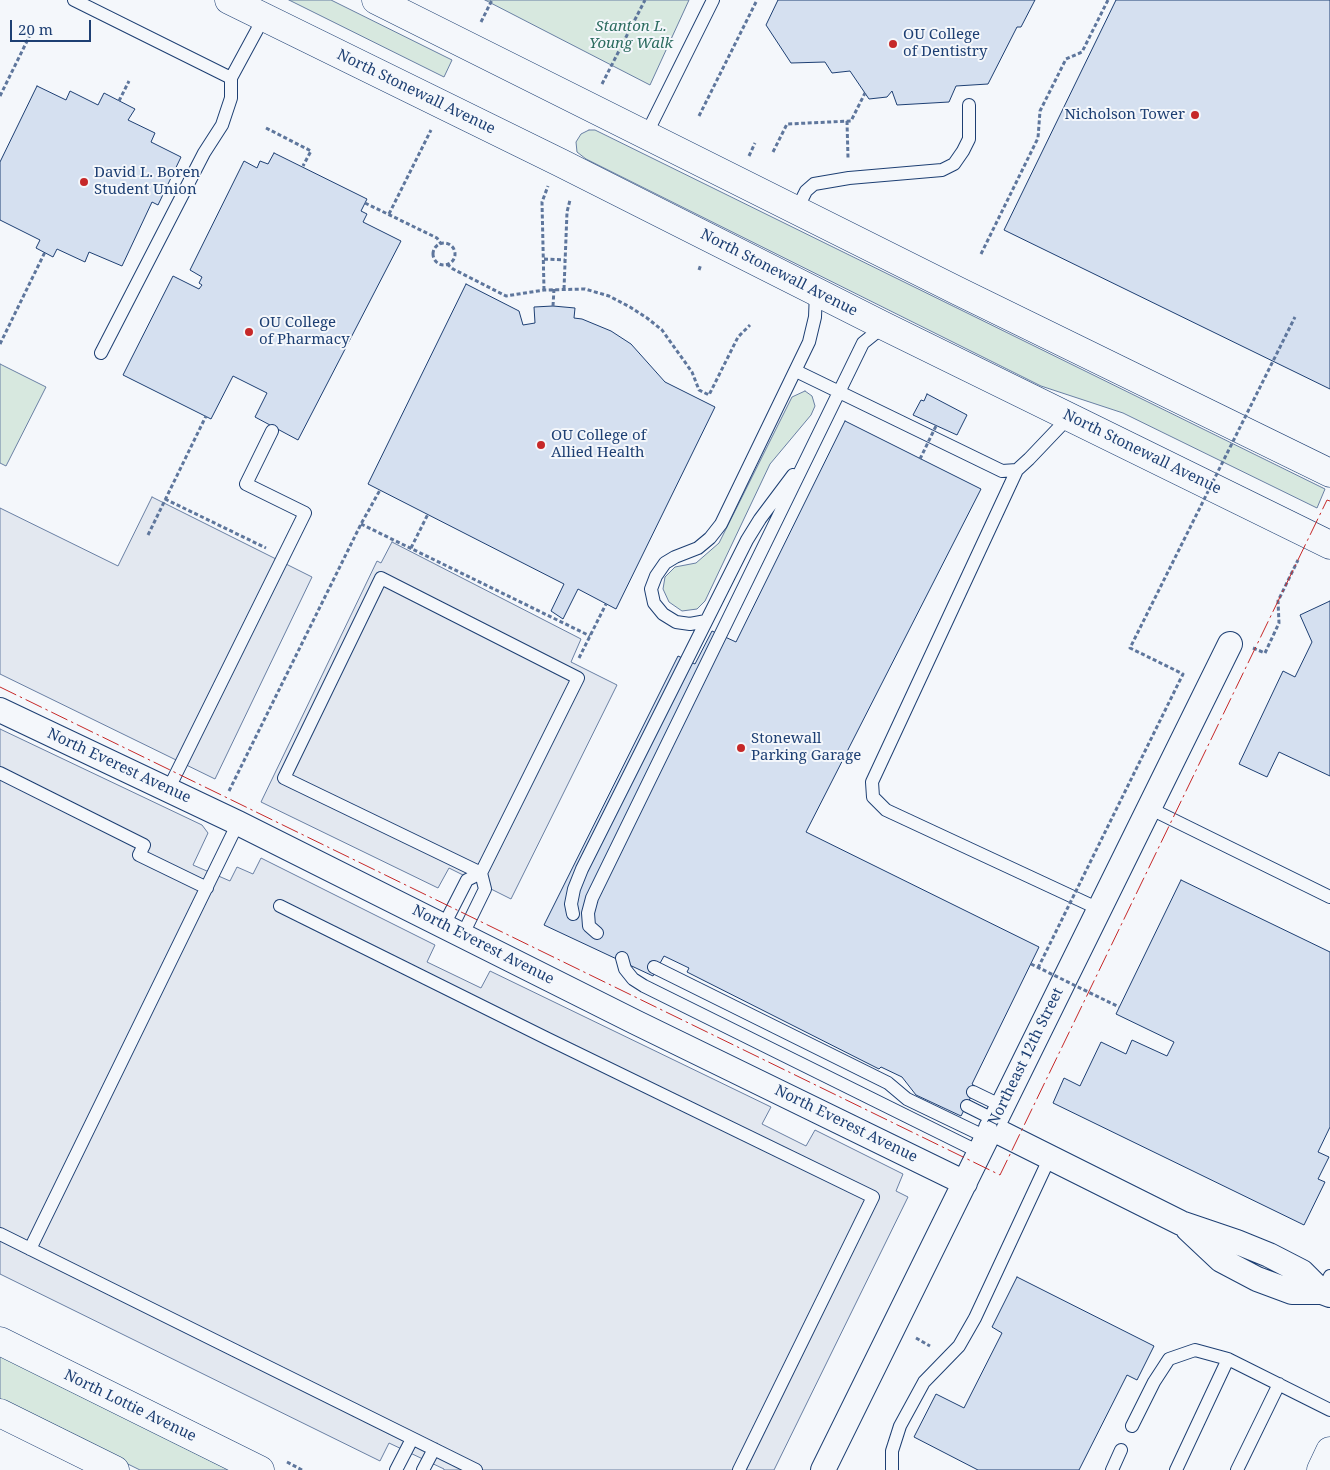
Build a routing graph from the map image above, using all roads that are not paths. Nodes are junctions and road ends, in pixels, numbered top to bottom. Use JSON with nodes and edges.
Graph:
{"nodes":[{"id":1,"x":74,"y":0,"type":"edge"},
{"id":2,"x":228,"y":0,"type":"edge"},
{"id":3,"x":376,"y":0,"type":"edge"},
{"id":4,"x":713,"y":0,"type":"edge"},
{"id":5,"x":264,"y":17,"type":"junction"},
{"id":6,"x":231,"y":78,"type":"junction"},
{"id":7,"x":969,"y":105,"type":"dead end"},
{"id":8,"x":646,"y":135,"type":"junction"},
{"id":9,"x":797,"y":209,"type":"junction"},
{"id":10,"x":816,"y":292,"type":"junction"},
{"id":11,"x":884,"y":326,"type":"junction"},
{"id":12,"x":101,"y":353,"type":"dead end"},
{"id":13,"x":796,"y":371,"type":"junction"},
{"id":14,"x":838,"y":393,"type":"junction"},
{"id":15,"x":1069,"y":417,"type":"junction"},
{"id":16,"x":272,"y":430,"type":"dead end"},
{"id":17,"x":810,"y":453,"type":"junction"},
{"id":18,"x":1016,"y":470,"type":"junction"},
{"id":19,"x":1330,"y":473,"type":"edge"},
{"id":20,"x":1330,"y":545,"type":"edge"},
{"id":21,"x":706,"y":621,"type":"junction"},
{"id":22,"x":1239,"y":644,"type":"road end"},
{"id":23,"x":0,"y":710,"type":"edge"},
{"id":24,"x":0,"y":773,"type":"edge"},
{"id":25,"x":168,"y":790,"type":"junction"},
{"id":26,"x":1149,"y":808,"type":"junction"},
{"id":27,"x":238,"y":823,"type":"junction"},
{"id":28,"x":481,"y":873,"type":"junction"},
{"id":29,"x":206,"y":888,"type":"junction"},
{"id":30,"x":1330,"y":897,"type":"edge"},
{"id":31,"x":280,"y":906,"type":"dead end"},
{"id":32,"x":1099,"y":909,"type":"junction"},
{"id":33,"x":573,"y":914,"type":"dead end"},
{"id":34,"x":454,"y":930,"type":"junction"},
{"id":35,"x":597,"y":933,"type":"dead end"},
{"id":36,"x":622,"y":958,"type":"dead end"},
{"id":37,"x":654,"y":967,"type":"dead end"},
{"id":38,"x":973,"y":1092,"type":"dead end"},
{"id":39,"x":967,"y":1106,"type":"dead end"},
{"id":40,"x":991,"y":1128,"type":"junction"},
{"id":41,"x":1050,"y":1157,"type":"junction"},
{"id":42,"x":965,"y":1182,"type":"junction"},
{"id":43,"x":0,"y":1234,"type":"edge"},
{"id":44,"x":30,"y":1249,"type":"junction"},
{"id":45,"x":1328,"y":1288,"type":"edge"},
{"id":46,"x":0,"y":1342,"type":"edge"},
{"id":47,"x":1228,"y":1358,"type":"junction"},
{"id":48,"x":1279,"y":1384,"type":"junction"},
{"id":49,"x":1330,"y":1410,"type":"edge"},
{"id":50,"x":0,"y":1413,"type":"edge"},
{"id":51,"x":1132,"y":1426,"type":"dead end"},
{"id":52,"x":412,"y":1439,"type":"junction"},
{"id":53,"x":434,"y":1449,"type":"junction"},
{"id":54,"x":1121,"y":1450,"type":"dead end"},
{"id":55,"x":1330,"y":1451,"type":"edge"},
{"id":56,"x":115,"y":1470,"type":"edge"},
{"id":57,"x":260,"y":1470,"type":"edge"},
{"id":58,"x":396,"y":1470,"type":"edge"},
{"id":59,"x":423,"y":1470,"type":"edge"},
{"id":60,"x":476,"y":1470,"type":"edge"},
{"id":61,"x":739,"y":1470,"type":"edge"},
{"id":62,"x":824,"y":1470,"type":"edge"},
{"id":63,"x":892,"y":1470,"type":"edge"},
{"id":64,"x":1112,"y":1470,"type":"edge"},
{"id":65,"x":1176,"y":1470,"type":"edge"},
{"id":66,"x":1237,"y":1470,"type":"edge"},
{"id":67,"x":1321,"y":1470,"type":"edge"}],
"edges":[{"from":1,"to":6,"type":"lane"},
{"from":2,"to":5,"type":"main road","name":"North Stonewall Avenue"},
{"from":3,"to":8,"type":"main road"},
{"from":4,"to":8,"type":"lane"},
{"from":5,"to":6,"type":"lane"},
{"from":5,"to":10,"type":"main road","name":"North Stonewall Avenue"},
{"from":6,"to":12,"type":"lane"},
{"from":7,"to":9,"type":"lane"},
{"from":8,"to":9,"type":"main road"},
{"from":9,"to":19,"type":"main road"},
{"from":10,"to":11,"type":"main road","name":"North Stonewall Avenue"},
{"from":10,"to":13,"type":"lane"},
{"from":11,"to":14,"type":"lane"},
{"from":11,"to":15,"type":"main road","name":"North Stonewall Avenue"},
{"from":13,"to":14,"type":"lane"},
{"from":13,"to":21,"type":"lane"},
{"from":14,"to":17,"type":"lane"},
{"from":14,"to":18,"type":"lane"},
{"from":15,"to":18,"type":"lane"},
{"from":15,"to":20,"type":"main road","name":"North Stonewall Avenue"},
{"from":16,"to":25,"type":"lane"},
{"from":17,"to":21,"type":"lane"},
{"from":17,"to":35,"type":"lane"},
{"from":18,"to":32,"type":"lane"},
{"from":21,"to":33,"type":"lane"},
{"from":22,"to":26,"type":"street","name":"Northeast 12th Street"},
{"from":23,"to":25,"type":"street","name":"North Everest Avenue"},
{"from":24,"to":29,"type":"lane"},
{"from":25,"to":27,"type":"street","name":"North Everest Avenue"},
{"from":26,"to":30,"type":"lane"},
{"from":26,"to":32,"type":"street","name":"Northeast 12th Street"},
{"from":27,"to":29,"type":"lane"},
{"from":27,"to":34,"type":"street","name":"North Everest Avenue"},
{"from":28,"to":28,"type":"lane"},
{"from":28,"to":34,"type":"lane"},
{"from":28,"to":34,"type":"lane"},
{"from":29,"to":44,"type":"lane"},
{"from":31,"to":61,"type":"lane"},
{"from":32,"to":40,"type":"street","name":"Northeast 12th Street"},
{"from":34,"to":42,"type":"street","name":"North Everest Avenue"},
{"from":36,"to":40,"type":"lane"},
{"from":37,"to":40,"type":"lane"},
{"from":38,"to":40,"type":"lane"},
{"from":39,"to":40,"type":"lane"},
{"from":40,"to":41,"type":"street"},
{"from":40,"to":42,"type":"street","name":"Northeast 12th Street"},
{"from":41,"to":45,"type":"street"},
{"from":41,"to":63,"type":"lane"},
{"from":42,"to":62,"type":"street","name":"Northeast 12th Street"},
{"from":43,"to":44,"type":"lane"},
{"from":44,"to":52,"type":"lane"},
{"from":46,"to":57,"type":"main road","name":"North Lottie Avenue"},
{"from":47,"to":48,"type":"lane"},
{"from":47,"to":51,"type":"lane"},
{"from":47,"to":65,"type":"lane"},
{"from":48,"to":49,"type":"lane"},
{"from":48,"to":66,"type":"lane"},
{"from":50,"to":56,"type":"main road"},
{"from":52,"to":53,"type":"lane"},
{"from":52,"to":58,"type":"lane"},
{"from":53,"to":59,"type":"lane"},
{"from":53,"to":60,"type":"lane"},
{"from":54,"to":64,"type":"lane"},
{"from":55,"to":67,"type":"main road"}]}
